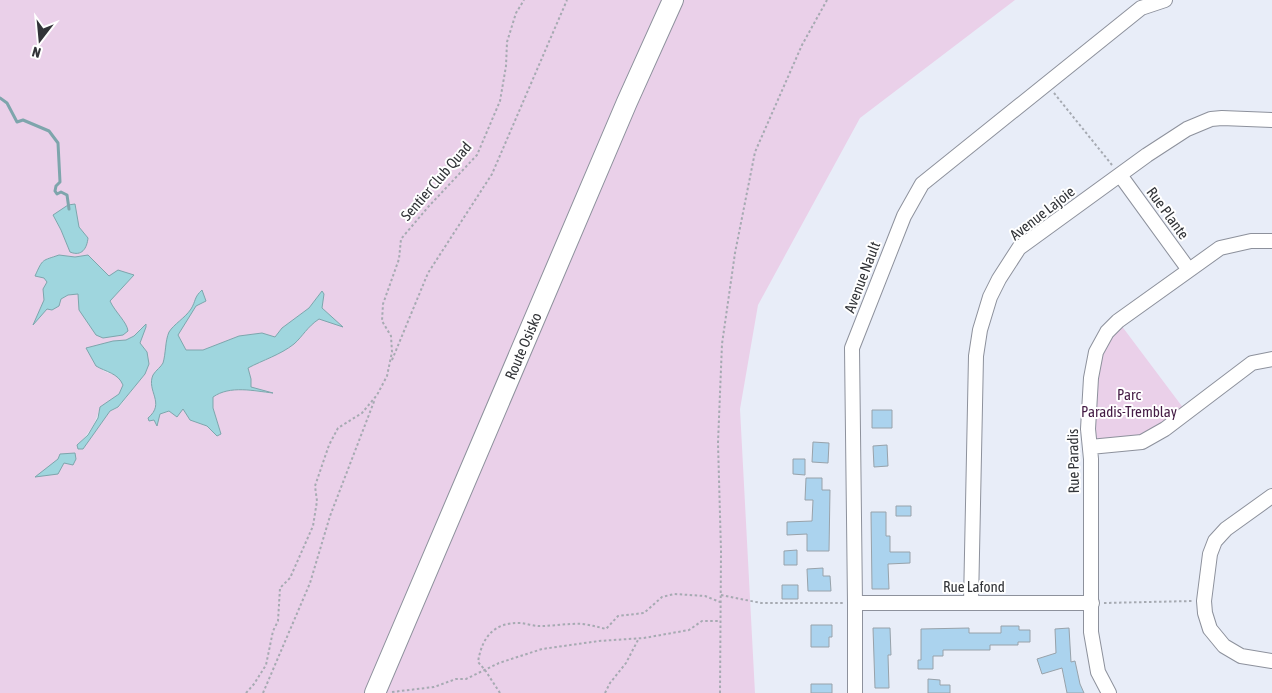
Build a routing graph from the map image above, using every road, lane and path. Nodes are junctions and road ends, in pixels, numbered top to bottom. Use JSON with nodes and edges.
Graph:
{"nodes":[{"id":1,"x":524,"y":0,"type":"edge"},
{"id":2,"x":567,"y":0,"type":"edge"},
{"id":3,"x":673,"y":0,"type":"edge"},
{"id":4,"x":827,"y":0,"type":"edge"},
{"id":5,"x":1165,"y":0,"type":"edge"},
{"id":6,"x":1046,"y":84,"type":"junction"},
{"id":7,"x":1272,"y":120,"type":"edge"},
{"id":8,"x":1120,"y":175,"type":"junction"},
{"id":9,"x":1272,"y":241,"type":"edge"},
{"id":10,"x":1189,"y":270,"type":"junction"},
{"id":11,"x":1272,"y":360,"type":"edge"},
{"id":12,"x":389,"y":367,"type":"junction"},
{"id":13,"x":377,"y":395,"type":"junction"},
{"id":14,"x":1090,"y":447,"type":"junction"},
{"id":15,"x":1272,"y":496,"type":"edge"},
{"id":16,"x":720,"y":595,"type":"junction"},
{"id":17,"x":1204,"y":601,"type":"junction"},
{"id":18,"x":720,"y":603,"type":"junction"},
{"id":19,"x":855,"y":603,"type":"junction"},
{"id":20,"x":971,"y":603,"type":"junction"},
{"id":21,"x":1092,"y":603,"type":"junction"},
{"id":22,"x":720,"y":621,"type":"junction"},
{"id":23,"x":639,"y":638,"type":"junction"},
{"id":24,"x":1272,"y":661,"type":"edge"},
{"id":25,"x":486,"y":670,"type":"junction"},
{"id":26,"x":246,"y":693,"type":"edge"},
{"id":27,"x":263,"y":693,"type":"edge"},
{"id":28,"x":376,"y":693,"type":"edge"},
{"id":29,"x":385,"y":693,"type":"edge"},
{"id":30,"x":500,"y":693,"type":"edge"},
{"id":31,"x":606,"y":693,"type":"edge"},
{"id":32,"x":720,"y":693,"type":"edge"},
{"id":33,"x":855,"y":693,"type":"edge"},
{"id":34,"x":1109,"y":693,"type":"edge"}],
"edges":[{"from":1,"to":12,"type":"path","name":"Sentier Club Quad"},
{"from":2,"to":12,"type":"path"},
{"from":3,"to":28,"type":"highway","name":"Route Osisko"},
{"from":4,"to":16,"type":"path"},
{"from":5,"to":6,"type":"street","name":"Avenue Nault"},
{"from":6,"to":8,"type":"path"},
{"from":6,"to":19,"type":"street","name":"Avenue Nault"},
{"from":7,"to":8,"type":"street","name":"Avenue Lajoie"},
{"from":8,"to":10,"type":"street","name":"Rue Plante"},
{"from":8,"to":20,"type":"street","name":"Avenue Lajoie"},
{"from":9,"to":10,"type":"street","name":"Rue Paradis"},
{"from":10,"to":14,"type":"street","name":"Rue Paradis"},
{"from":11,"to":14,"type":"street"},
{"from":12,"to":13,"type":"path"},
{"from":13,"to":26,"type":"path"},
{"from":13,"to":27,"type":"path"},
{"from":14,"to":21,"type":"street","name":"Rue Paradis"},
{"from":15,"to":17,"type":"street"},
{"from":16,"to":18,"type":"path"},
{"from":16,"to":19,"type":"path"},
{"from":17,"to":21,"type":"path"},
{"from":17,"to":24,"type":"street"},
{"from":18,"to":22,"type":"path"},
{"from":18,"to":25,"type":"path"},
{"from":19,"to":20,"type":"street","name":"Rue Lafond"},
{"from":19,"to":33,"type":"street","name":"Avenue Nault"},
{"from":20,"to":21,"type":"street","name":"Rue Lafond"},
{"from":21,"to":34,"type":"street","name":"Rue Paradis"},
{"from":22,"to":23,"type":"path"},
{"from":22,"to":32,"type":"path"},
{"from":23,"to":25,"type":"path"},
{"from":23,"to":31,"type":"path"},
{"from":25,"to":29,"type":"path"},
{"from":25,"to":30,"type":"path"}]}
